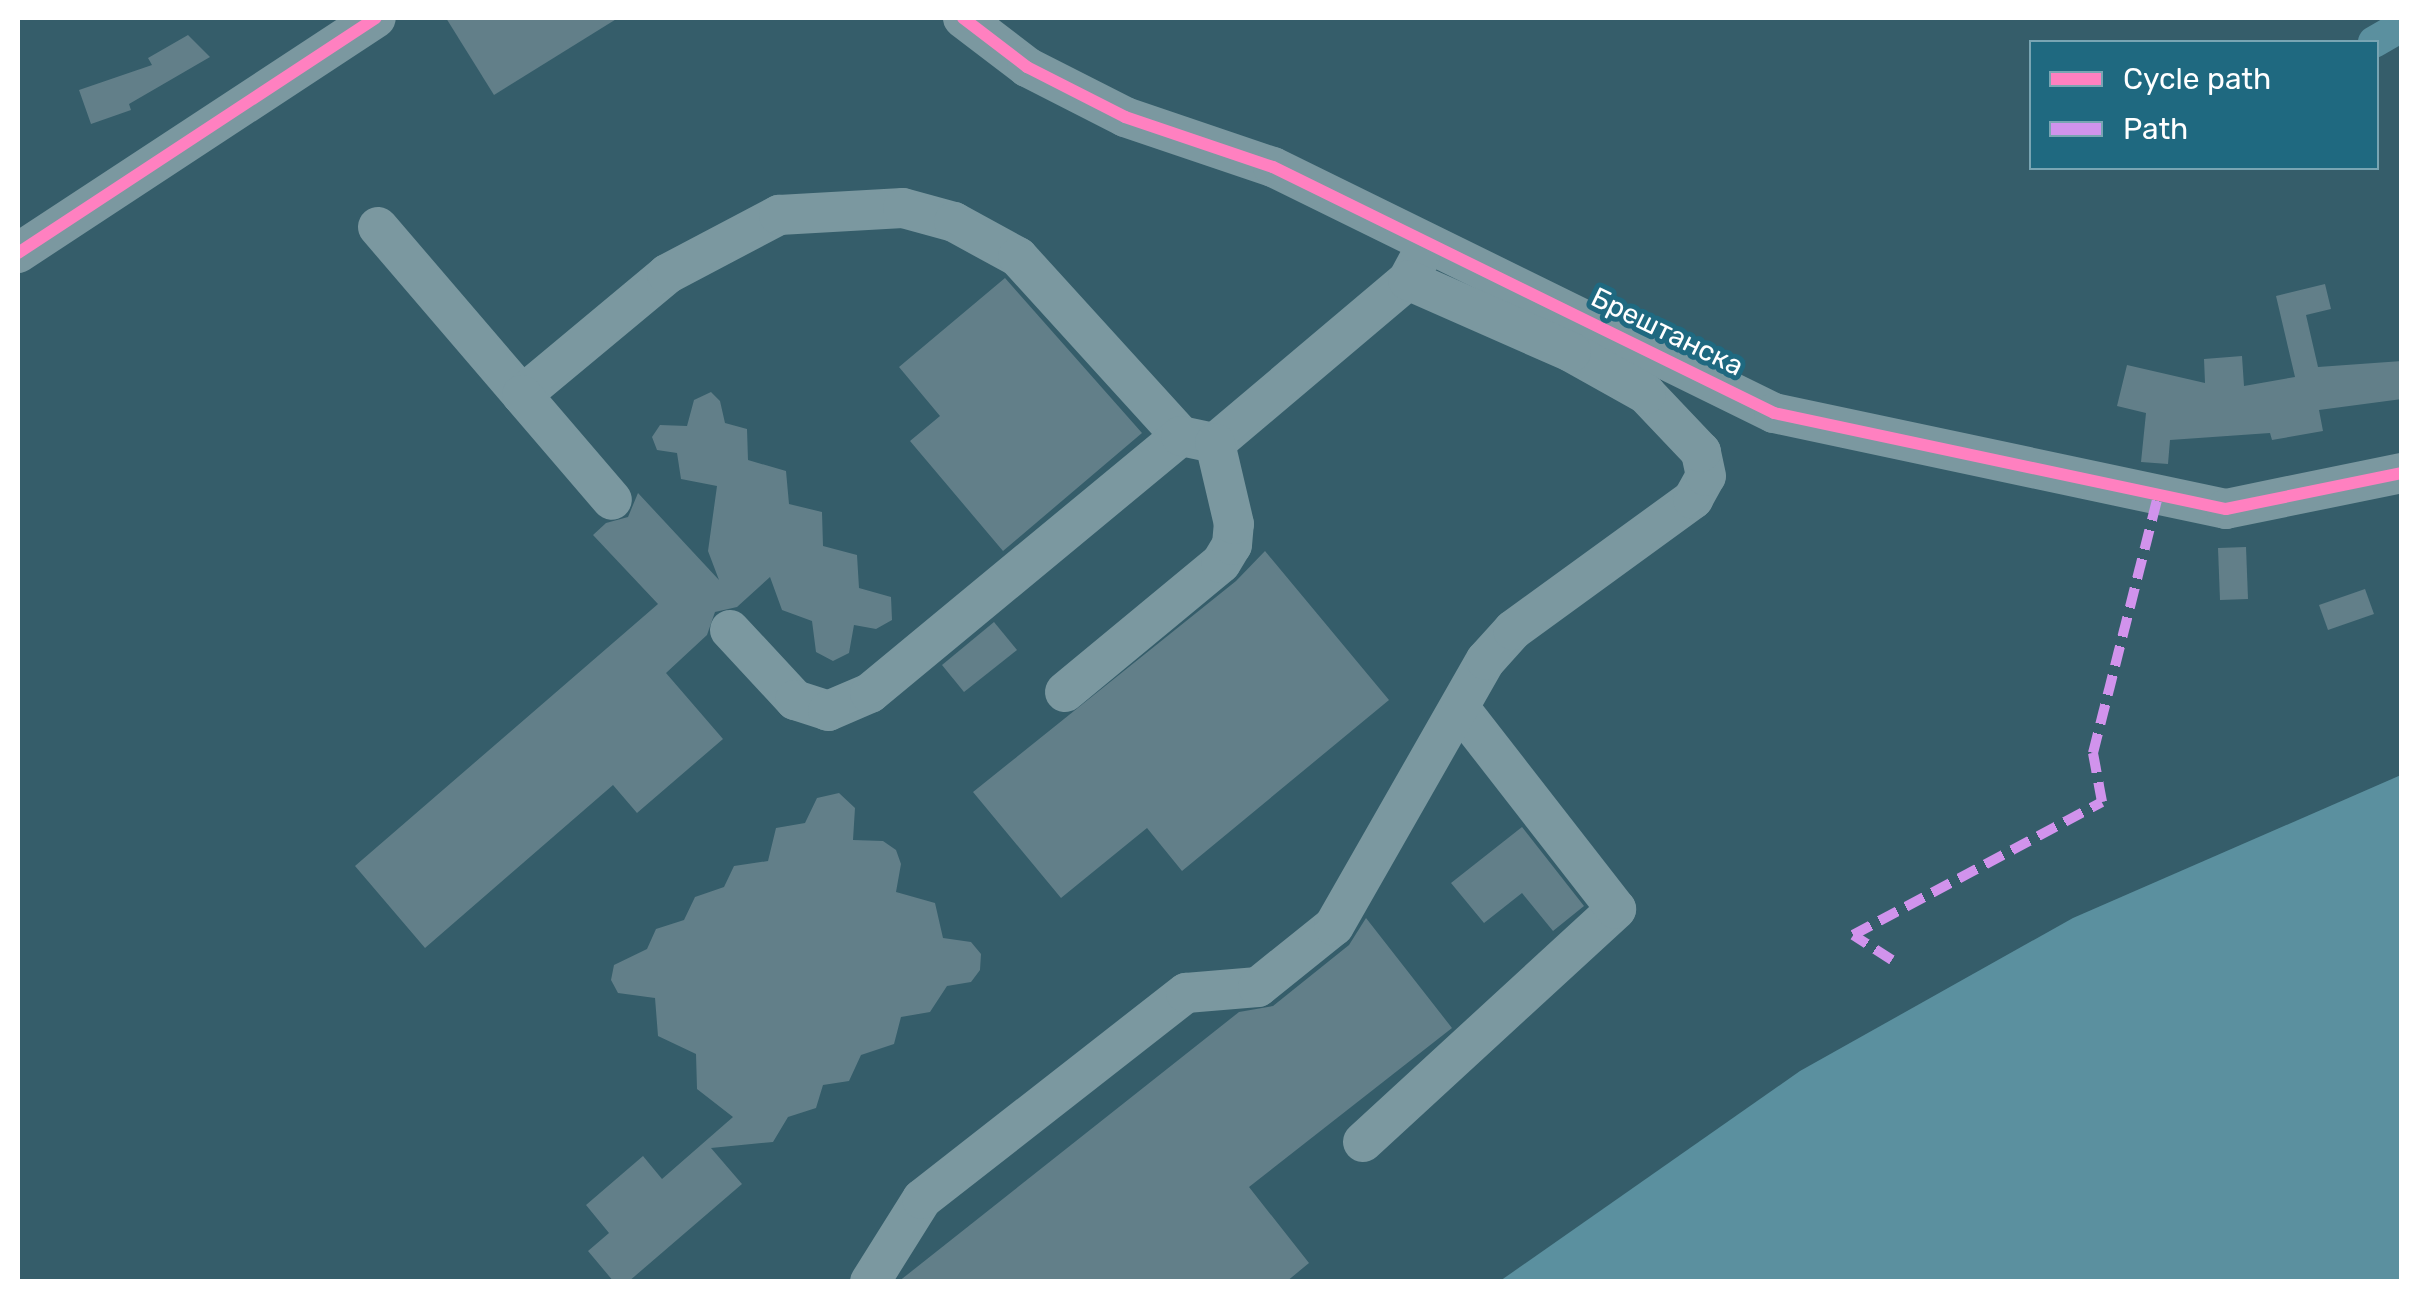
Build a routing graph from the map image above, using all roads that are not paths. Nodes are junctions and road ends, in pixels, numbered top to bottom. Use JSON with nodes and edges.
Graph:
{"nodes":[{"id":1,"x":963,"y":18,"type":"edge"},
{"id":2,"x":355,"y":24,"type":"edge"},
{"id":3,"x":378,"y":227,"type":"dead end"},
{"id":4,"x":1427,"y":242,"type":"junction"},
{"id":5,"x":18,"y":253,"type":"edge"},
{"id":6,"x":1408,"y":280,"type":"junction"},
{"id":7,"x":522,"y":396,"type":"junction"},
{"id":8,"x":1198,"y":440,"type":"junction"},
{"id":9,"x":2402,"y":473,"type":"edge"},
{"id":10,"x":612,"y":500,"type":"dead end"},
{"id":11,"x":730,"y":630,"type":"dead end"},
{"id":12,"x":1065,"y":692,"type":"dead end"},
{"id":13,"x":1462,"y":710,"type":"junction"},
{"id":14,"x":1363,"y":1142,"type":"dead end"},
{"id":15,"x":870,"y":1282,"type":"edge"}],
"edges":[{"from":1,"to":4,"type":"street","name":"Брештанска"},
{"from":2,"to":5,"type":"street"},
{"from":3,"to":7,"type":"street"},
{"from":4,"to":6,"type":"street"},
{"from":4,"to":9,"type":"street","name":"Брештанска"},
{"from":6,"to":8,"type":"street"},
{"from":6,"to":13,"type":"street"},
{"from":7,"to":8,"type":"street"},
{"from":7,"to":10,"type":"street"},
{"from":8,"to":11,"type":"street"},
{"from":8,"to":12,"type":"street"},
{"from":13,"to":14,"type":"street"},
{"from":13,"to":15,"type":"street"}]}
